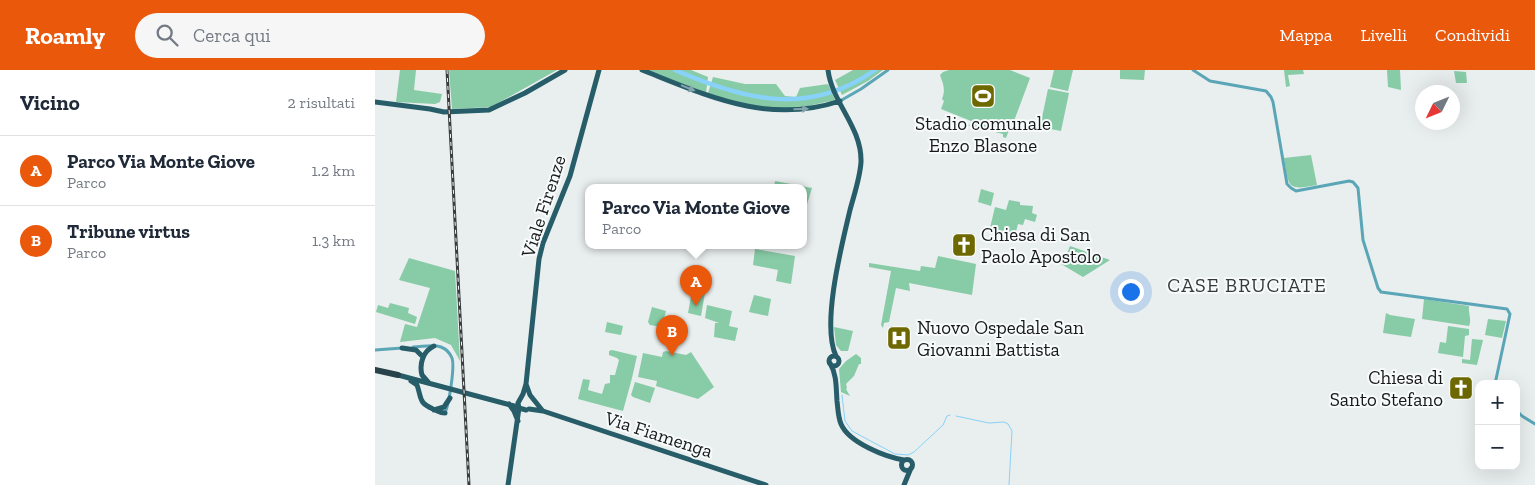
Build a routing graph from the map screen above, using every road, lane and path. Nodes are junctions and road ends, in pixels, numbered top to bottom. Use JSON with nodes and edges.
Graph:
{"nodes":[{"id":1,"x":565,"y":70,"type":"edge"},
{"id":2,"x":599,"y":70,"type":"edge"},
{"id":3,"x":642,"y":70,"type":"edge"},
{"id":4,"x":828,"y":70,"type":"edge"},
{"id":5,"x":888,"y":70,"type":"edge"},
{"id":6,"x":1193,"y":70,"type":"edge"},
{"id":7,"x":839,"y":99,"type":"junction"},
{"id":8,"x":375,"y":102,"type":"edge"},
{"id":9,"x":434,"y":346,"type":"junction"},
{"id":10,"x":423,"y":347,"type":"junction"},
{"id":11,"x":402,"y":348,"type":"junction"},
{"id":12,"x":375,"y":350,"type":"edge"},
{"id":13,"x":423,"y":356,"type":"junction"},
{"id":14,"x":832,"y":359,"type":"junction"},
{"id":15,"x":837,"y":365,"type":"junction"},
{"id":16,"x":376,"y":371,"type":"edge"},
{"id":17,"x":421,"y":371,"type":"junction"},
{"id":18,"x":398,"y":375,"type":"joint"},
{"id":19,"x":835,"y":375,"type":"junction"},
{"id":20,"x":407,"y":378,"type":"junction"},
{"id":21,"x":1496,"y":380,"type":"edge"},
{"id":22,"x":431,"y":384,"type":"junction"},
{"id":23,"x":525,"y":384,"type":"junction"},
{"id":24,"x":419,"y":391,"type":"junction"},
{"id":25,"x":530,"y":395,"type":"junction"},
{"id":26,"x":450,"y":398,"type":"junction"},
{"id":27,"x":520,"y":399,"type":"junction"},
{"id":28,"x":534,"y":401,"type":"junction"},
{"id":29,"x":509,"y":404,"type":"junction"},
{"id":30,"x":519,"y":408,"type":"junction"},
{"id":31,"x":437,"y":410,"type":"junction"},
{"id":32,"x":528,"y":410,"type":"junction"},
{"id":33,"x":543,"y":411,"type":"junction"},
{"id":34,"x":445,"y":413,"type":"joint"},
{"id":35,"x":1520,"y":415,"type":"edge"},
{"id":36,"x":441,"y":418,"type":"dead end"},
{"id":37,"x":518,"y":422,"type":"junction"},
{"id":38,"x":1535,"y":424,"type":"edge"},
{"id":39,"x":903,"y":465,"type":"junction"},
{"id":40,"x":911,"y":468,"type":"junction"},
{"id":41,"x":905,"y":484,"type":"edge"},
{"id":42,"x":508,"y":485,"type":"edge"},
{"id":43,"x":766,"y":485,"type":"edge"}],
"edges":[{"from":1,"to":8,"type":"main road"},
{"from":2,"to":23,"type":"main road","name":"Viale Firenze"},
{"from":3,"to":7,"type":"main road","one_way":true},
{"from":4,"to":7,"type":"main road"},
{"from":5,"to":7,"type":"street"},
{"from":6,"to":21,"type":"street"},
{"from":7,"to":14,"type":"main road"},
{"from":9,"to":10,"type":"street"},
{"from":9,"to":13,"type":"main road"},
{"from":9,"to":26,"type":"street"},
{"from":10,"to":11,"type":"street"},
{"from":10,"to":13,"type":"main road"},
{"from":11,"to":12,"type":"street"},
{"from":11,"to":13,"type":"main road"},
{"from":13,"to":17,"type":"main road"},
{"from":14,"to":15,"type":"main road"},
{"from":14,"to":15,"type":"main road"},
{"from":14,"to":19,"type":"main road"},
{"from":15,"to":19,"type":"main road"},
{"from":16,"to":18,"type":"highway"},
{"from":17,"to":20,"type":"main road"},
{"from":17,"to":22,"type":"main road"},
{"from":18,"to":20,"type":"main road"},
{"from":19,"to":39,"type":"main road"},
{"from":20,"to":22,"type":"main road"},
{"from":20,"to":24,"type":"main road"},
{"from":22,"to":24,"type":"main road"},
{"from":22,"to":29,"type":"main road"},
{"from":23,"to":25,"type":"main road"},
{"from":23,"to":27,"type":"main road","name":"Viale Firenze"},
{"from":24,"to":31,"type":"main road"},
{"from":25,"to":27,"type":"main road"},
{"from":25,"to":28,"type":"main road"},
{"from":26,"to":31,"type":"main road"},
{"from":26,"to":34,"type":"street"},
{"from":27,"to":29,"type":"main road"},
{"from":27,"to":30,"type":"main road","name":"Viale Firenze"},
{"from":28,"to":32,"type":"main road","name":"Viale Firenze"},
{"from":28,"to":33,"type":"main road","name":"Via Fiamenga"},
{"from":29,"to":30,"type":"main road"},
{"from":29,"to":37,"type":"main road"},
{"from":30,"to":32,"type":"main road"},
{"from":30,"to":37,"type":"main road","name":"Viale Firenze"},
{"from":31,"to":34,"type":"main road"},
{"from":31,"to":36,"type":"main road"},
{"from":32,"to":33,"type":"main road","name":"Via Fiamenga"},
{"from":32,"to":37,"type":"main road","name":"Viale Firenze"},
{"from":33,"to":43,"type":"main road","name":"Via Fiamenga"},
{"from":35,"to":38,"type":"street"},
{"from":37,"to":42,"type":"main road","name":"Viale Firenze"},
{"from":39,"to":40,"type":"main road"},
{"from":39,"to":40,"type":"main road"},
{"from":39,"to":41,"type":"main road"},
{"from":40,"to":41,"type":"main road"}]}
